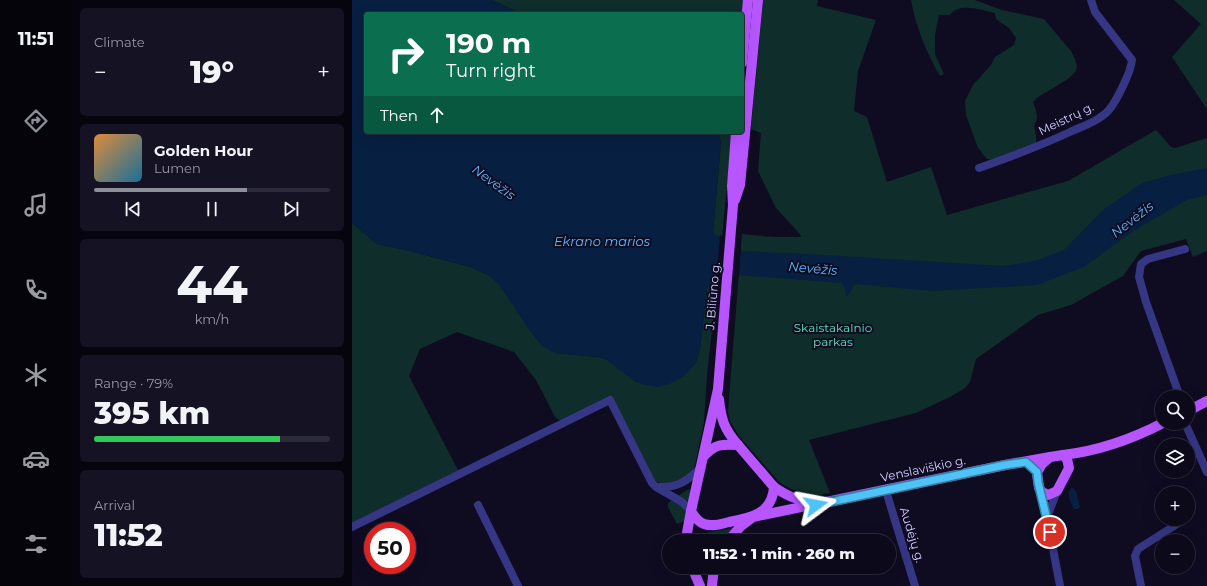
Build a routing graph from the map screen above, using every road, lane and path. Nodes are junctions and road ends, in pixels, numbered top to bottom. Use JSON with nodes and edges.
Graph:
{"nodes":[{"id":1,"x":748,"y":0,"type":"edge"},
{"id":2,"x":758,"y":0,"type":"edge"},
{"id":3,"x":1091,"y":0,"type":"edge"},
{"id":4,"x":744,"y":42,"type":"edge"},
{"id":5,"x":736,"y":134,"type":"edge"},
{"id":6,"x":979,"y":168,"type":"dead end"},
{"id":7,"x":734,"y":205,"type":"junction"},
{"id":8,"x":1185,"y":249,"type":"dead end"},
{"id":9,"x":718,"y":389,"type":"junction"},
{"id":10,"x":1178,"y":390,"type":"edge"},
{"id":11,"x":1207,"y":402,"type":"edge"},
{"id":12,"x":1195,"y":407,"type":"edge"},
{"id":13,"x":1155,"y":427,"type":"edge"},
{"id":14,"x":1188,"y":430,"type":"edge"},
{"id":15,"x":738,"y":445,"type":"junction"},
{"id":16,"x":1081,"y":452,"type":"junction"},
{"id":17,"x":1063,"y":455,"type":"junction"},
{"id":18,"x":1050,"y":457,"type":"junction"},
{"id":19,"x":702,"y":462,"type":"junction"},
{"id":20,"x":1026,"y":462,"type":"junction"},
{"id":21,"x":1069,"y":468,"type":"junction"},
{"id":22,"x":1037,"y":472,"type":"junction"},
{"id":23,"x":1207,"y":472,"type":"edge"},
{"id":24,"x":656,"y":487,"type":"junction"},
{"id":25,"x":774,"y":487,"type":"junction"},
{"id":26,"x":1039,"y":488,"type":"junction"},
{"id":27,"x":886,"y":491,"type":"junction"},
{"id":28,"x":1057,"y":491,"type":"junction"},
{"id":29,"x":825,"y":503,"type":"junction"},
{"id":30,"x":478,"y":505,"type":"dead end"},
{"id":31,"x":691,"y":512,"type":"junction"},
{"id":32,"x":753,"y":517,"type":"junction"},
{"id":33,"x":1047,"y":517,"type":"junction"},
{"id":34,"x":1173,"y":526,"type":"edge"},
{"id":35,"x":352,"y":527,"type":"edge"},
{"id":36,"x":687,"y":534,"type":"edge"},
{"id":37,"x":734,"y":534,"type":"edge"},
{"id":38,"x":695,"y":574,"type":"edge"},
{"id":39,"x":713,"y":574,"type":"edge"},
{"id":40,"x":518,"y":586,"type":"edge"},
{"id":41,"x":700,"y":586,"type":"edge"},
{"id":42,"x":712,"y":586,"type":"edge"},
{"id":43,"x":915,"y":586,"type":"edge"},
{"id":44,"x":1060,"y":586,"type":"edge"},
{"id":45,"x":1141,"y":586,"type":"edge"}],
"edges":[{"from":1,"to":4,"type":"main road"},
{"from":2,"to":7,"type":"main road","name":"J. Biliūno g."},
{"from":3,"to":6,"type":"street","name":"Meistrų g."},
{"from":5,"to":7,"type":"main road","name":"J. Biliūno g."},
{"from":7,"to":9,"type":"main road","name":"J. Biliūno g."},
{"from":8,"to":10,"type":"street"},
{"from":9,"to":15,"type":"main road","name":"J. Biliūno g."},
{"from":9,"to":19,"type":"main road","name":"J. Biliūno g."},
{"from":11,"to":12,"type":"main road"},
{"from":13,"to":16,"type":"main road"},
{"from":14,"to":23,"type":"street"},
{"from":15,"to":19,"type":"main road"},
{"from":15,"to":25,"type":"main road"},
{"from":16,"to":17,"type":"main road"},
{"from":16,"to":21,"type":"main road"},
{"from":17,"to":18,"type":"main road"},
{"from":17,"to":21,"type":"main road"},
{"from":18,"to":20,"type":"main road","name":"Venslaviškio g."},
{"from":18,"to":22,"type":"main road"},
{"from":19,"to":24,"type":"street"},
{"from":19,"to":31,"type":"main road"},
{"from":20,"to":22,"type":"main road"},
{"from":20,"to":27,"type":"main road","name":"Venslaviškio g."},
{"from":21,"to":28,"type":"main road"},
{"from":22,"to":26,"type":"main road"},
{"from":24,"to":31,"type":"street"},
{"from":24,"to":35,"type":"street"},
{"from":25,"to":29,"type":"main road","name":"Venslaviškio g."},
{"from":25,"to":32,"type":"main road"},
{"from":26,"to":28,"type":"main road"},
{"from":26,"to":33,"type":"street"},
{"from":27,"to":29,"type":"main road","name":"Venslaviškio g."},
{"from":27,"to":43,"type":"street","name":"Audėjų g."},
{"from":28,"to":33,"type":"street"},
{"from":29,"to":32,"type":"main road","name":"Venslaviškio g."},
{"from":30,"to":40,"type":"street"},
{"from":31,"to":32,"type":"main road"},
{"from":31,"to":36,"type":"main road"},
{"from":32,"to":37,"type":"main road"},
{"from":33,"to":44,"type":"street"},
{"from":34,"to":45,"type":"street"},
{"from":38,"to":41,"type":"main road"},
{"from":39,"to":42,"type":"main road"}]}
